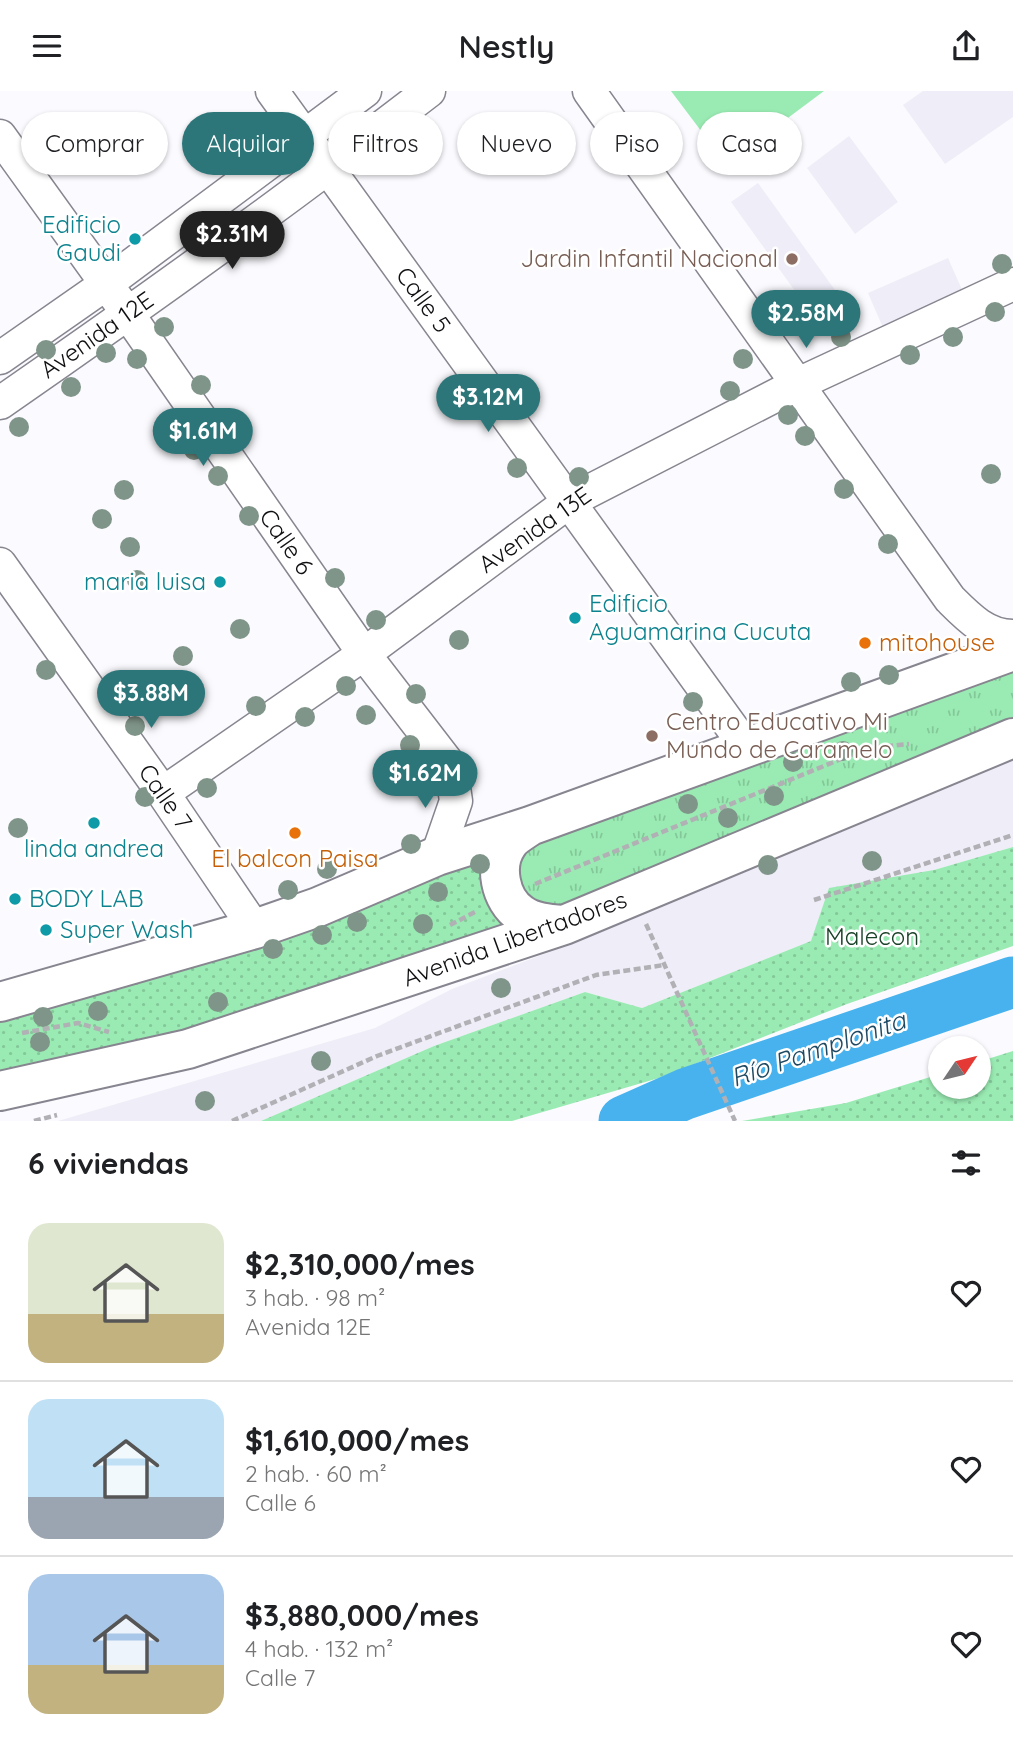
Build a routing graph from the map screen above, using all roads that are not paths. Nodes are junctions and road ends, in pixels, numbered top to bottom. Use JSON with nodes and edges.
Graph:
{"nodes":[{"id":1,"x":272,"y":91,"type":"edge"},
{"id":2,"x":365,"y":91,"type":"edge"},
{"id":3,"x":429,"y":91,"type":"edge"},
{"id":4,"x":589,"y":91,"type":"edge"},
{"id":5,"x":287,"y":112,"type":"edge"},
{"id":6,"x":402,"y":112,"type":"edge"},
{"id":7,"x":314,"y":128,"type":"edge"},
{"id":8,"x":0,"y":136,"type":"edge"},
{"id":9,"x":314,"y":149,"type":"edge"},
{"id":10,"x":328,"y":169,"type":"joint"},
{"id":11,"x":251,"y":175,"type":"edge"},
{"id":12,"x":332,"y":175,"type":"edge"},
{"id":13,"x":1013,"y":283,"type":"edge"},
{"id":14,"x":106,"y":284,"type":"junction"},
{"id":15,"x":128,"y":314,"type":"junction"},
{"id":16,"x":0,"y":358,"type":"edge"},
{"id":17,"x":798,"y":383,"type":"junction"},
{"id":18,"x":0,"y":403,"type":"edge"},
{"id":19,"x":569,"y":501,"type":"junction"},
{"id":20,"x":0,"y":564,"type":"edge"},
{"id":21,"x":1013,"y":636,"type":"edge"},
{"id":22,"x":1013,"y":651,"type":"edge"},
{"id":23,"x":364,"y":654,"type":"junction"},
{"id":24,"x":1013,"y":738,"type":"edge"},
{"id":25,"x":746,"y":747,"type":"junction"},
{"id":26,"x":163,"y":793,"type":"junction"},
{"id":27,"x":530,"y":826,"type":"junction"},
{"id":28,"x":437,"y":856,"type":"junction"},
{"id":29,"x":564,"y":925,"type":"junction"},
{"id":30,"x":255,"y":929,"type":"junction"},
{"id":31,"x":5,"y":994,"type":"edge"},
{"id":32,"x":0,"y":1091,"type":"edge"}],
"edges":[{"from":1,"to":5,"type":"street","name":"Calle 5"},
{"from":2,"to":7,"type":"street","name":"Avenida 12E"},
{"from":3,"to":6,"type":"street","name":"Avenida 12E"},
{"from":4,"to":17,"type":"street"},
{"from":8,"to":14,"type":"street","name":"Calle 6"},
{"from":9,"to":10,"type":"street","name":"Calle 5"},
{"from":10,"to":15,"type":"street","name":"Avenida 12E"},
{"from":11,"to":14,"type":"street","name":"Avenida 12E"},
{"from":12,"to":19,"type":"street","name":"Calle 5"},
{"from":13,"to":17,"type":"street","name":"Avenida 13E"},
{"from":14,"to":15,"type":"street","name":"Calle 6"},
{"from":14,"to":16,"type":"street","name":"Avenida 12E"},
{"from":15,"to":18,"type":"street","name":"Avenida 12E"},
{"from":15,"to":23,"type":"street","name":"Calle 6"},
{"from":17,"to":19,"type":"street","name":"Avenida 13E"},
{"from":17,"to":21,"type":"street"},
{"from":19,"to":23,"type":"street","name":"Avenida 13E"},
{"from":19,"to":25,"type":"street","name":"Calle 5"},
{"from":20,"to":26,"type":"street","name":"Calle 7"},
{"from":22,"to":25,"type":"main road"},
{"from":23,"to":26,"type":"street","name":"Avenida 13E"},
{"from":23,"to":28,"type":"street","name":"Calle 6"},
{"from":24,"to":29,"type":"main road","name":"Avenida Libertadores"},
{"from":25,"to":27,"type":"main road"},
{"from":26,"to":30,"type":"street","name":"Calle 7"},
{"from":27,"to":28,"type":"main road"},
{"from":27,"to":29,"type":"main road"},
{"from":28,"to":30,"type":"main road"},
{"from":29,"to":32,"type":"main road","name":"Avenida Libertadores"},
{"from":30,"to":31,"type":"main road"}]}
